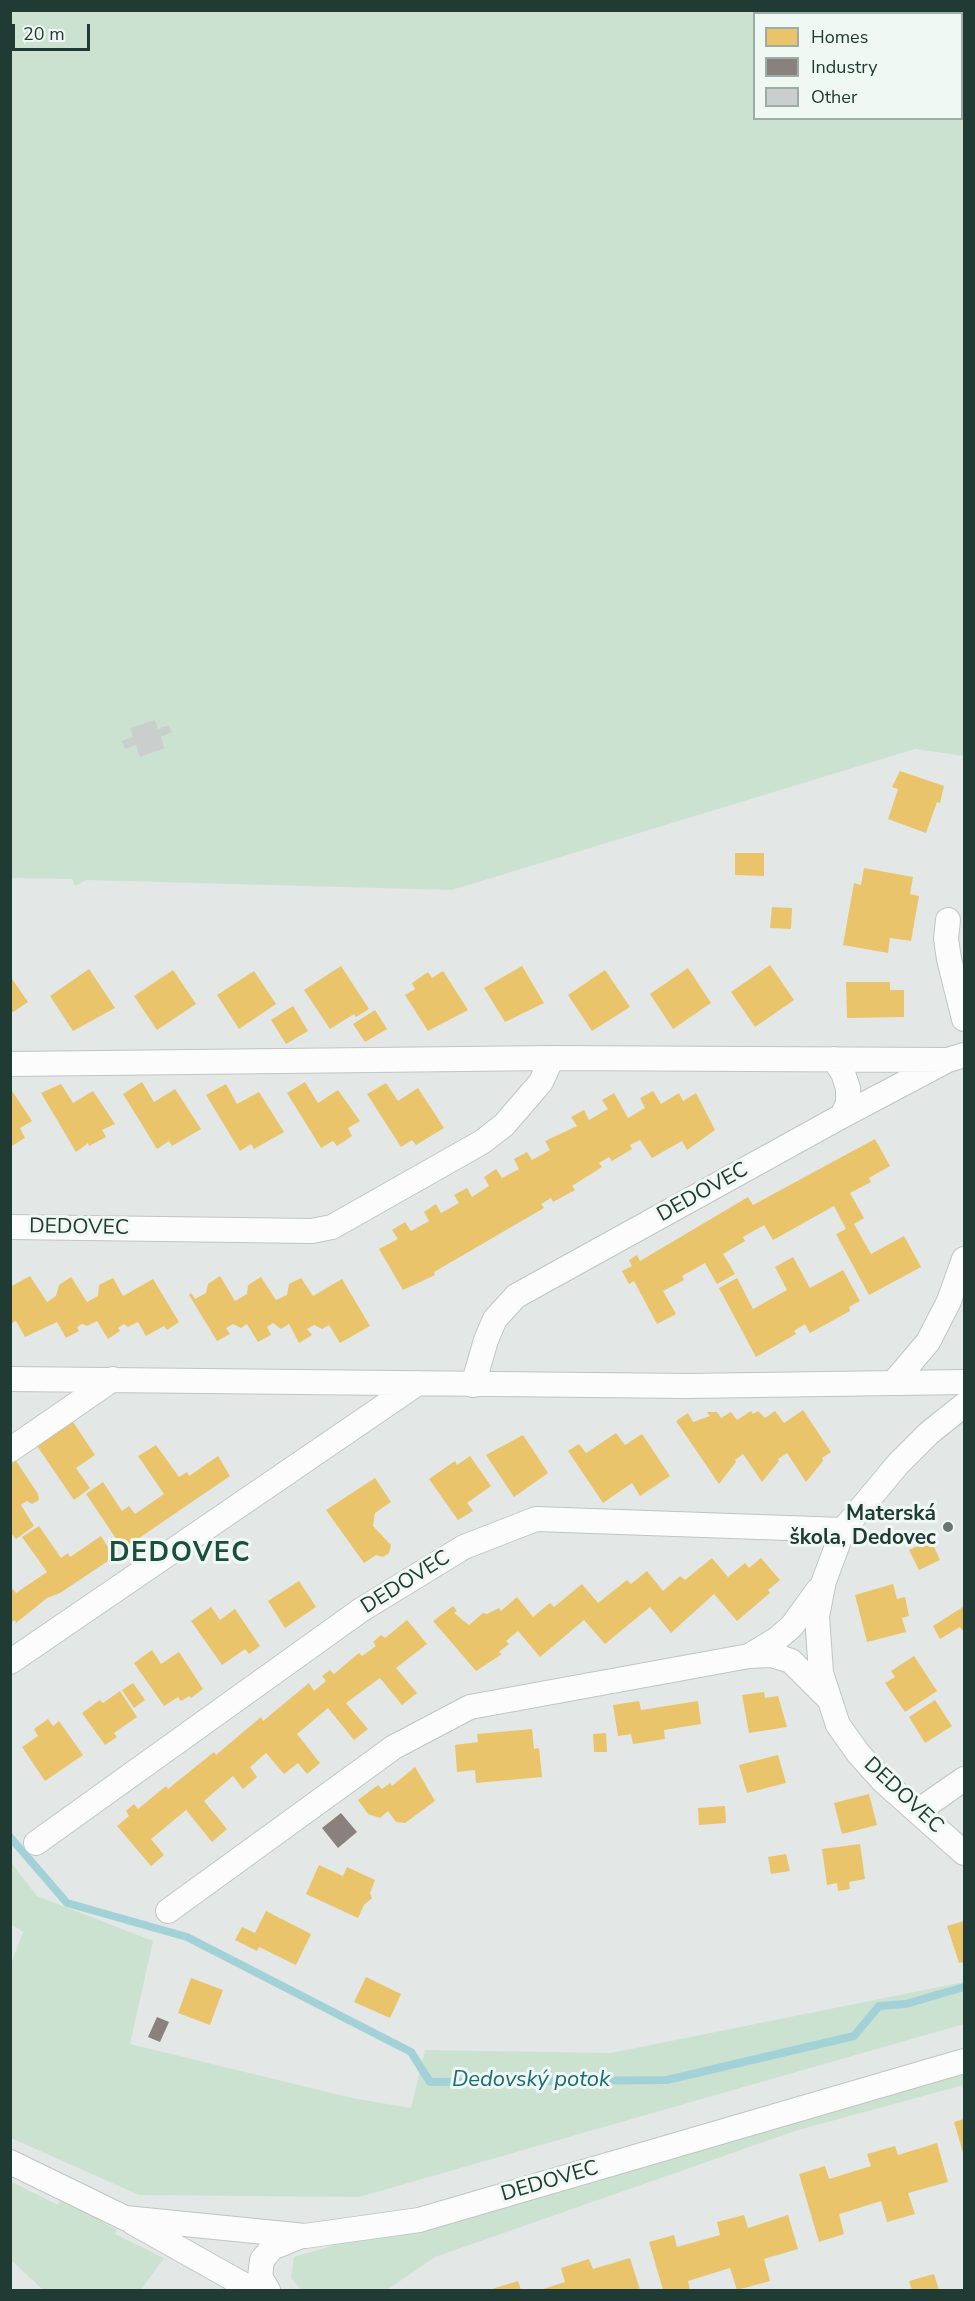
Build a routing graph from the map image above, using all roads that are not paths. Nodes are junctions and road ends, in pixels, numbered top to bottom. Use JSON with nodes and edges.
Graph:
{"nodes":[{"id":1,"x":948,"y":920,"type":"dead end"},
{"id":2,"x":964,"y":1019,"type":"edge"},
{"id":3,"x":956,"y":1057,"type":"edge"},
{"id":4,"x":552,"y":1058,"type":"junction"},
{"id":5,"x":834,"y":1059,"type":"junction"},
{"id":6,"x":10,"y":1064,"type":"edge"},
{"id":7,"x":842,"y":1116,"type":"junction"},
{"id":8,"x":10,"y":1227,"type":"edge"},
{"id":9,"x":964,"y":1259,"type":"edge"},
{"id":10,"x":10,"y":1379,"type":"edge"},
{"id":11,"x":113,"y":1379,"type":"junction"},
{"id":12,"x":894,"y":1382,"type":"junction"},
{"id":13,"x":964,"y":1382,"type":"edge"},
{"id":14,"x":418,"y":1383,"type":"junction"},
{"id":15,"x":473,"y":1385,"type":"junction"},
{"id":16,"x":964,"y":1405,"type":"edge"},
{"id":17,"x":10,"y":1450,"type":"edge"},
{"id":18,"x":843,"y":1530,"type":"junction"},
{"id":19,"x":824,"y":1581,"type":"junction"},
{"id":20,"x":749,"y":1656,"type":"junction"},
{"id":21,"x":10,"y":1662,"type":"edge"},
{"id":22,"x":828,"y":1698,"type":"junction"},
{"id":23,"x":964,"y":1779,"type":"edge"},
{"id":24,"x":918,"y":1810,"type":"junction"},
{"id":25,"x":36,"y":1842,"type":"dead end"},
{"id":26,"x":964,"y":1853,"type":"edge"},
{"id":27,"x":168,"y":1911,"type":"dead end"},
{"id":28,"x":964,"y":2061,"type":"edge"},
{"id":29,"x":10,"y":2162,"type":"edge"},
{"id":30,"x":125,"y":2218,"type":"junction"},
{"id":31,"x":305,"y":2236,"type":"junction"},
{"id":32,"x":253,"y":2290,"type":"edge"},
{"id":33,"x":268,"y":2290,"type":"edge"}],
"edges":[{"from":1,"to":2,"type":"street"},
{"from":3,"to":5,"type":"street","name":"DEDOVEC"},
{"from":3,"to":7,"type":"street","name":"DEDOVEC"},
{"from":4,"to":5,"type":"street","name":"DEDOVEC"},
{"from":4,"to":6,"type":"street","name":"DEDOVEC"},
{"from":4,"to":8,"type":"street","name":"DEDOVEC"},
{"from":5,"to":7,"type":"street"},
{"from":7,"to":15,"type":"street","name":"DEDOVEC"},
{"from":9,"to":12,"type":"street"},
{"from":10,"to":11,"type":"street"},
{"from":11,"to":14,"type":"street"},
{"from":11,"to":17,"type":"street"},
{"from":12,"to":13,"type":"street"},
{"from":12,"to":15,"type":"street"},
{"from":14,"to":15,"type":"street"},
{"from":14,"to":21,"type":"street"},
{"from":16,"to":18,"type":"street","name":"DEDOVEC"},
{"from":18,"to":19,"type":"street","name":"DEDOVEC"},
{"from":18,"to":25,"type":"street","name":"DEDOVEC"},
{"from":19,"to":20,"type":"street"},
{"from":19,"to":22,"type":"street","name":"DEDOVEC"},
{"from":20,"to":22,"type":"street"},
{"from":20,"to":27,"type":"street"},
{"from":22,"to":24,"type":"street","name":"DEDOVEC"},
{"from":23,"to":24,"type":"street"},
{"from":24,"to":26,"type":"street","name":"DEDOVEC"},
{"from":28,"to":31,"type":"street","name":"DEDOVEC"},
{"from":29,"to":30,"type":"street","name":"DEDOVEC"},
{"from":30,"to":31,"type":"street","name":"DEDOVEC"},
{"from":30,"to":32,"type":"street","name":"DEDOVEC"},
{"from":31,"to":33,"type":"street"}]}
